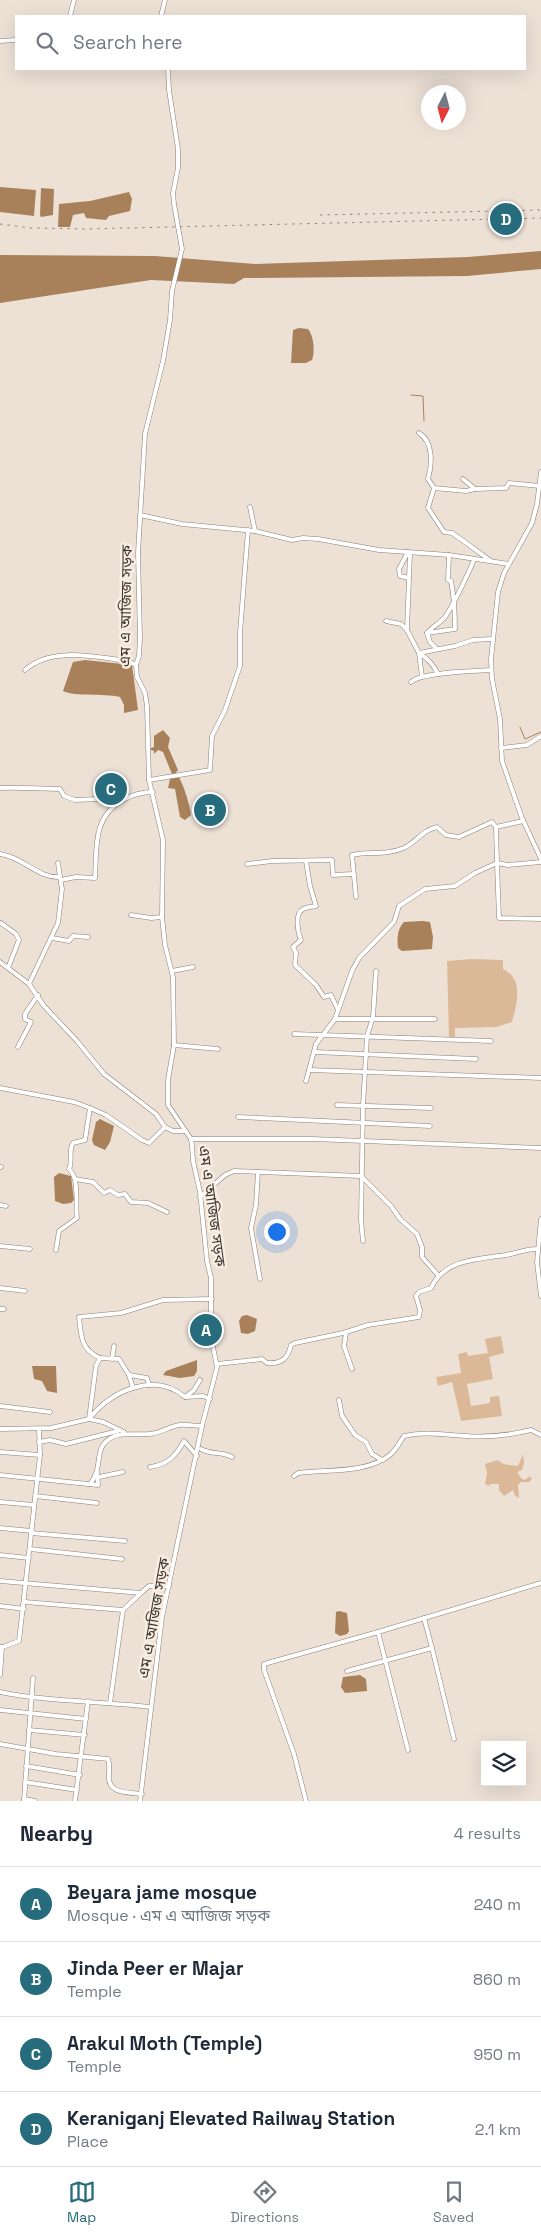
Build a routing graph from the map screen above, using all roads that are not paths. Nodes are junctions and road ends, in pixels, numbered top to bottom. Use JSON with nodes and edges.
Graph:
{"nodes":[{"id":1,"x":74,"y":0,"type":"edge"},
{"id":2,"x":165,"y":0,"type":"edge"},
{"id":3,"x":70,"y":15,"type":"edge"},
{"id":4,"x":161,"y":15,"type":"edge"},
{"id":5,"x":15,"y":40,"type":"edge"},
{"id":6,"x":0,"y":41,"type":"edge"},
{"id":7,"x":168,"y":70,"type":"edge"},
{"id":8,"x":419,"y":432,"type":"dead end"},
{"id":9,"x":541,"y":472,"type":"edge"},
{"id":10,"x":463,"y":479,"type":"dead end"},
{"id":11,"x":540,"y":486,"type":"edge"},
{"id":12,"x":434,"y":488,"type":"junction"},
{"id":13,"x":475,"y":489,"type":"junction"},
{"id":14,"x":539,"y":504,"type":"edge"},
{"id":15,"x":250,"y":507,"type":"dead end"},
{"id":16,"x":140,"y":515,"type":"junction"},
{"id":17,"x":248,"y":530,"type":"junction"},
{"id":18,"x":255,"y":531,"type":"junction"},
{"id":19,"x":408,"y":552,"type":"junction"},
{"id":20,"x":449,"y":555,"type":"junction"},
{"id":21,"x":474,"y":560,"type":"junction"},
{"id":22,"x":492,"y":562,"type":"junction"},
{"id":23,"x":509,"y":564,"type":"junction"},
{"id":24,"x":409,"y":578,"type":"junction"},
{"id":25,"x":453,"y":601,"type":"junction"},
{"id":26,"x":386,"y":621,"type":"dead end"},
{"id":27,"x":407,"y":630,"type":"junction"},
{"id":28,"x":427,"y":633,"type":"junction"},
{"id":29,"x":492,"y":639,"type":"junction"},
{"id":30,"x":437,"y":649,"type":"junction"},
{"id":31,"x":419,"y":653,"type":"junction"},
{"id":32,"x":136,"y":665,"type":"junction"},
{"id":33,"x":25,"y":670,"type":"dead end"},
{"id":34,"x":491,"y":670,"type":"junction"},
{"id":35,"x":438,"y":674,"type":"junction"},
{"id":36,"x":422,"y":677,"type":"junction"},
{"id":37,"x":411,"y":682,"type":"dead end"},
{"id":38,"x":541,"y":736,"type":"edge"},
{"id":39,"x":502,"y":748,"type":"junction"},
{"id":40,"x":150,"y":780,"type":"junction"},
{"id":41,"x":0,"y":788,"type":"edge"},
{"id":42,"x":153,"y":792,"type":"junction"},
{"id":43,"x":116,"y":804,"type":"junction"},
{"id":44,"x":523,"y":821,"type":"junction"},
{"id":45,"x":496,"y":827,"type":"junction"},
{"id":46,"x":0,"y":854,"type":"edge"},
{"id":47,"x":541,"y":860,"type":"edge"},
{"id":48,"x":306,"y":861,"type":"junction"},
{"id":49,"x":58,"y":863,"type":"dead end"},
{"id":50,"x":497,"y":863,"type":"junction"},
{"id":51,"x":247,"y":864,"type":"dead end"},
{"id":52,"x":354,"y":874,"type":"junction"},
{"id":53,"x":61,"y":878,"type":"junction"},
{"id":54,"x":356,"y":897,"type":"dead end"},
{"id":55,"x":131,"y":915,"type":"dead end"},
{"id":56,"x":162,"y":917,"type":"junction"},
{"id":57,"x":541,"y":919,"type":"edge"},
{"id":58,"x":1,"y":923,"type":"dead end"},
{"id":59,"x":88,"y":937,"type":"dead end"},
{"id":60,"x":52,"y":938,"type":"junction"},
{"id":61,"x":0,"y":962,"type":"edge"},
{"id":62,"x":192,"y":967,"type":"dead end"},
{"id":63,"x":8,"y":968,"type":"junction"},
{"id":64,"x":172,"y":971,"type":"junction"},
{"id":65,"x":376,"y":971,"type":"dead end"},
{"id":66,"x":29,"y":984,"type":"junction"},
{"id":67,"x":38,"y":995,"type":"junction"},
{"id":68,"x":337,"y":1008,"type":"junction"},
{"id":69,"x":373,"y":1017,"type":"junction"},
{"id":70,"x":335,"y":1019,"type":"junction"},
{"id":71,"x":435,"y":1019,"type":"dead end"},
{"id":72,"x":294,"y":1034,"type":"dead end"},
{"id":73,"x":323,"y":1035,"type":"junction"},
{"id":74,"x":367,"y":1036,"type":"junction"},
{"id":75,"x":491,"y":1041,"type":"dead end"},
{"id":76,"x":174,"y":1045,"type":"junction"},
{"id":77,"x":18,"y":1047,"type":"dead end"},
{"id":78,"x":218,"y":1049,"type":"dead end"},
{"id":79,"x":314,"y":1052,"type":"junction"},
{"id":80,"x":366,"y":1054,"type":"junction"},
{"id":81,"x":476,"y":1059,"type":"dead end"},
{"id":82,"x":309,"y":1070,"type":"junction"},
{"id":83,"x":366,"y":1071,"type":"junction"},
{"id":84,"x":541,"y":1078,"type":"edge"},
{"id":85,"x":306,"y":1081,"type":"dead end"},
{"id":86,"x":0,"y":1088,"type":"edge"},
{"id":87,"x":337,"y":1105,"type":"dead end"},
{"id":88,"x":363,"y":1106,"type":"junction"},
{"id":89,"x":90,"y":1108,"type":"junction"},
{"id":90,"x":431,"y":1108,"type":"dead end"},
{"id":91,"x":238,"y":1117,"type":"dead end"},
{"id":92,"x":363,"y":1124,"type":"junction"},
{"id":93,"x":430,"y":1126,"type":"dead end"},
{"id":94,"x":165,"y":1127,"type":"junction"},
{"id":95,"x":184,"y":1131,"type":"junction"},
{"id":96,"x":191,"y":1139,"type":"junction"},
{"id":97,"x":363,"y":1141,"type":"junction"},
{"id":98,"x":541,"y":1148,"type":"edge"},
{"id":99,"x":258,"y":1172,"type":"junction"},
{"id":100,"x":361,"y":1176,"type":"junction"},
{"id":101,"x":75,"y":1179,"type":"junction"},
{"id":102,"x":200,"y":1197,"type":"junction"},
{"id":103,"x":0,"y":1205,"type":"edge"},
{"id":104,"x":6,"y":1206,"type":"dead end"},
{"id":105,"x":168,"y":1212,"type":"dead end"},
{"id":106,"x":541,"y":1219,"type":"edge"},
{"id":107,"x":363,"y":1241,"type":"dead end"},
{"id":108,"x":0,"y":1246,"type":"edge"},
{"id":109,"x":30,"y":1249,"type":"dead end"},
{"id":110,"x":56,"y":1250,"type":"dead end"},
{"id":111,"x":537,"y":1250,"type":"junction"},
{"id":112,"x":438,"y":1275,"type":"junction"},
{"id":113,"x":260,"y":1279,"type":"dead end"},
{"id":114,"x":0,"y":1288,"type":"edge"},
{"id":115,"x":25,"y":1290,"type":"dead end"},
{"id":116,"x":541,"y":1296,"type":"edge"},
{"id":117,"x":212,"y":1299,"type":"junction"},
{"id":118,"x":346,"y":1332,"type":"junction"},
{"id":119,"x":114,"y":1346,"type":"dead end"},
{"id":120,"x":100,"y":1358,"type":"junction"},
{"id":121,"x":112,"y":1359,"type":"junction"},
{"id":122,"x":217,"y":1364,"type":"junction"},
{"id":123,"x":352,"y":1369,"type":"dead end"},
{"id":124,"x":129,"y":1375,"type":"junction"},
{"id":125,"x":200,"y":1380,"type":"dead end"},
{"id":126,"x":149,"y":1385,"type":"junction"},
{"id":127,"x":133,"y":1388,"type":"junction"},
{"id":128,"x":185,"y":1397,"type":"junction"},
{"id":129,"x":210,"y":1399,"type":"junction"},
{"id":130,"x":339,"y":1400,"type":"dead end"},
{"id":131,"x":0,"y":1406,"type":"edge"},
{"id":132,"x":50,"y":1412,"type":"dead end"},
{"id":133,"x":88,"y":1419,"type":"junction"},
{"id":134,"x":202,"y":1426,"type":"junction"},
{"id":135,"x":0,"y":1429,"type":"edge"},
{"id":136,"x":39,"y":1429,"type":"junction"},
{"id":137,"x":118,"y":1431,"type":"junction"},
{"id":138,"x":129,"y":1434,"type":"junction"},
{"id":139,"x":541,"y":1435,"type":"edge"},
{"id":140,"x":39,"y":1442,"type":"junction"},
{"id":141,"x":201,"y":1449,"type":"dead end"},
{"id":142,"x":0,"y":1452,"type":"edge"},
{"id":143,"x":40,"y":1456,"type":"junction"},
{"id":144,"x":197,"y":1456,"type":"junction"},
{"id":145,"x":232,"y":1457,"type":"dead end"},
{"id":146,"x":382,"y":1460,"type":"junction"},
{"id":147,"x":150,"y":1467,"type":"dead end"},
{"id":148,"x":123,"y":1472,"type":"dead end"},
{"id":149,"x":0,"y":1475,"type":"edge"},
{"id":150,"x":98,"y":1475,"type":"junction"},
{"id":151,"x":294,"y":1476,"type":"dead end"},
{"id":152,"x":38,"y":1479,"type":"junction"},
{"id":153,"x":35,"y":1496,"type":"junction"},
{"id":154,"x":0,"y":1502,"type":"edge"},
{"id":155,"x":97,"y":1503,"type":"dead end"},
{"id":156,"x":34,"y":1505,"type":"junction"},
{"id":157,"x":0,"y":1528,"type":"edge"},
{"id":158,"x":31,"y":1532,"type":"junction"},
{"id":159,"x":125,"y":1541,"type":"dead end"},
{"id":160,"x":30,"y":1549,"type":"junction"},
{"id":161,"x":0,"y":1555,"type":"edge"},
{"id":162,"x":29,"y":1558,"type":"junction"},
{"id":163,"x":122,"y":1559,"type":"dead end"},
{"id":164,"x":0,"y":1581,"type":"edge"},
{"id":165,"x":541,"y":1583,"type":"edge"},
{"id":166,"x":27,"y":1585,"type":"junction"},
{"id":167,"x":169,"y":1586,"type":"junction"},
{"id":168,"x":141,"y":1593,"type":"junction"},
{"id":169,"x":24,"y":1602,"type":"junction"},
{"id":170,"x":0,"y":1606,"type":"edge"},
{"id":171,"x":24,"y":1609,"type":"junction"},
{"id":172,"x":122,"y":1610,"type":"junction"},
{"id":173,"x":424,"y":1618,"type":"junction"},
{"id":174,"x":378,"y":1632,"type":"junction"},
{"id":175,"x":1,"y":1647,"type":"edge"},
{"id":176,"x":432,"y":1648,"type":"junction"},
{"id":177,"x":385,"y":1662,"type":"junction"},
{"id":178,"x":347,"y":1671,"type":"dead end"},
{"id":179,"x":0,"y":1675,"type":"edge"},
{"id":180,"x":32,"y":1678,"type":"dead end"},
{"id":181,"x":0,"y":1692,"type":"edge"},
{"id":182,"x":31,"y":1698,"type":"junction"},
{"id":183,"x":88,"y":1702,"type":"junction"},
{"id":184,"x":110,"y":1702,"type":"junction"},
{"id":185,"x":150,"y":1707,"type":"junction"},
{"id":186,"x":0,"y":1710,"type":"edge"},
{"id":187,"x":30,"y":1715,"type":"junction"},
{"id":188,"x":86,"y":1719,"type":"junction"},
{"id":189,"x":29,"y":1730,"type":"junction"},
{"id":190,"x":85,"y":1736,"type":"junction"},
{"id":191,"x":454,"y":1739,"type":"dead end"},
{"id":192,"x":0,"y":1744,"type":"edge"},
{"id":193,"x":28,"y":1748,"type":"junction"},
{"id":194,"x":408,"y":1750,"type":"dead end"},
{"id":195,"x":82,"y":1757,"type":"junction"},
{"id":196,"x":26,"y":1766,"type":"junction"},
{"id":197,"x":80,"y":1775,"type":"junction"},
{"id":198,"x":25,"y":1782,"type":"junction"},
{"id":199,"x":77,"y":1790,"type":"junction"},
{"id":200,"x":142,"y":1794,"type":"junction"},
{"id":201,"x":24,"y":1800,"type":"edge"},
{"id":202,"x":34,"y":1801,"type":"edge"},
{"id":203,"x":75,"y":1801,"type":"edge"},
{"id":204,"x":140,"y":1801,"type":"edge"},
{"id":205,"x":306,"y":1801,"type":"edge"}],
"edges":[{"from":1,"to":3,"type":"street"},
{"from":2,"to":4,"type":"street"},
{"from":5,"to":6,"type":"street"},
{"from":7,"to":16,"type":"street","name":"এম এ আজিজ সড়ক"},
{"from":8,"to":12,"type":"street"},
{"from":9,"to":11,"type":"street"},
{"from":10,"to":13,"type":"street"},
{"from":11,"to":13,"type":"street"},
{"from":11,"to":14,"type":"street"},
{"from":12,"to":13,"type":"street"},
{"from":12,"to":22,"type":"street"},
{"from":14,"to":23,"type":"street"},
{"from":15,"to":18,"type":"street"},
{"from":16,"to":17,"type":"street"},
{"from":16,"to":32,"type":"street","name":"এম এ আজিজ সড়ক"},
{"from":17,"to":18,"type":"street"},
{"from":17,"to":40,"type":"street"},
{"from":18,"to":19,"type":"street"},
{"from":19,"to":20,"type":"street"},
{"from":19,"to":24,"type":"street"},
{"from":19,"to":24,"type":"street"},
{"from":20,"to":21,"type":"street"},
{"from":20,"to":25,"type":"street"},
{"from":21,"to":22,"type":"street"},
{"from":21,"to":25,"type":"street"},
{"from":22,"to":23,"type":"street"},
{"from":23,"to":29,"type":"street"},
{"from":24,"to":27,"type":"street"},
{"from":25,"to":28,"type":"street"},
{"from":25,"to":28,"type":"street"},
{"from":26,"to":27,"type":"street"},
{"from":27,"to":31,"type":"street"},
{"from":28,"to":30,"type":"street"},
{"from":29,"to":30,"type":"street"},
{"from":29,"to":34,"type":"street"},
{"from":30,"to":31,"type":"street"},
{"from":31,"to":35,"type":"street"},
{"from":31,"to":36,"type":"street"},
{"from":32,"to":33,"type":"street"},
{"from":32,"to":40,"type":"street","name":"এম এ আজিজ সড়ক"},
{"from":34,"to":35,"type":"street"},
{"from":34,"to":39,"type":"street"},
{"from":35,"to":36,"type":"street"},
{"from":36,"to":37,"type":"street"},
{"from":38,"to":39,"type":"street"},
{"from":39,"to":44,"type":"street"},
{"from":40,"to":42,"type":"street","name":"এম এ আজিজ সড়ক"},
{"from":41,"to":43,"type":"street"},
{"from":42,"to":43,"type":"street"},
{"from":42,"to":56,"type":"street","name":"এম এ আজিজ সড়ক"},
{"from":43,"to":53,"type":"street"},
{"from":44,"to":45,"type":"street"},
{"from":44,"to":47,"type":"street"},
{"from":45,"to":50,"type":"street"},
{"from":45,"to":52,"type":"street"},
{"from":46,"to":53,"type":"street"},
{"from":47,"to":50,"type":"street"},
{"from":48,"to":51,"type":"street"},
{"from":48,"to":52,"type":"street"},
{"from":48,"to":68,"type":"street"},
{"from":49,"to":53,"type":"street"},
{"from":50,"to":57,"type":"street"},
{"from":50,"to":68,"type":"street"},
{"from":52,"to":54,"type":"street"},
{"from":53,"to":60,"type":"street"},
{"from":55,"to":56,"type":"street"},
{"from":56,"to":64,"type":"street","name":"এম এ আজিজ সড়ক"},
{"from":58,"to":63,"type":"street"},
{"from":59,"to":60,"type":"street"},
{"from":60,"to":66,"type":"street"},
{"from":61,"to":63,"type":"street"},
{"from":62,"to":64,"type":"street"},
{"from":63,"to":66,"type":"street"},
{"from":64,"to":76,"type":"street","name":"এম এ আজিজ সড়ক"},
{"from":65,"to":69,"type":"street"},
{"from":66,"to":67,"type":"street"},
{"from":67,"to":77,"type":"street"},
{"from":67,"to":94,"type":"street"},
{"from":68,"to":70,"type":"street"},
{"from":69,"to":70,"type":"street"},
{"from":69,"to":71,"type":"street"},
{"from":69,"to":74,"type":"street"},
{"from":70,"to":73,"type":"street"},
{"from":72,"to":73,"type":"street"},
{"from":73,"to":74,"type":"street"},
{"from":73,"to":79,"type":"street"},
{"from":74,"to":75,"type":"street"},
{"from":74,"to":80,"type":"street"},
{"from":76,"to":78,"type":"street"},
{"from":76,"to":95,"type":"street","name":"এম এ আজিজ সড়ক"},
{"from":79,"to":80,"type":"street"},
{"from":79,"to":82,"type":"street"},
{"from":80,"to":81,"type":"street"},
{"from":80,"to":83,"type":"street"},
{"from":82,"to":83,"type":"street"},
{"from":82,"to":85,"type":"street"},
{"from":83,"to":84,"type":"street"},
{"from":83,"to":88,"type":"street"},
{"from":86,"to":89,"type":"street"},
{"from":87,"to":88,"type":"street"},
{"from":88,"to":90,"type":"street"},
{"from":88,"to":92,"type":"street"},
{"from":89,"to":94,"type":"street"},
{"from":89,"to":101,"type":"street"},
{"from":91,"to":92,"type":"street"},
{"from":92,"to":93,"type":"street"},
{"from":92,"to":97,"type":"street"},
{"from":94,"to":95,"type":"street"},
{"from":95,"to":96,"type":"street","name":"এম এ আজিজ সড়ক"},
{"from":96,"to":97,"type":"street"},
{"from":96,"to":102,"type":"street","name":"এম এ আজিজ সড়ক"},
{"from":97,"to":98,"type":"street"},
{"from":97,"to":100,"type":"street"},
{"from":99,"to":100,"type":"street"},
{"from":99,"to":102,"type":"street"},
{"from":99,"to":113,"type":"street"},
{"from":100,"to":107,"type":"street"},
{"from":100,"to":112,"type":"street"},
{"from":101,"to":105,"type":"street"},
{"from":101,"to":110,"type":"street"},
{"from":102,"to":117,"type":"street","name":"এম এ আজিজ সড়ক"},
{"from":103,"to":104,"type":"street"},
{"from":106,"to":111,"type":"street"},
{"from":108,"to":109,"type":"street"},
{"from":111,"to":112,"type":"street"},
{"from":111,"to":116,"type":"street"},
{"from":112,"to":118,"type":"street"},
{"from":114,"to":115,"type":"street"},
{"from":117,"to":120,"type":"street"},
{"from":117,"to":122,"type":"street","name":"এম এ আজিজ সড়ক"},
{"from":118,"to":122,"type":"street"},
{"from":118,"to":123,"type":"street"},
{"from":119,"to":121,"type":"street"},
{"from":120,"to":121,"type":"street"},
{"from":120,"to":133,"type":"street"},
{"from":121,"to":124,"type":"street"},
{"from":122,"to":129,"type":"street","name":"এম এ আজিজ সড়ক"},
{"from":124,"to":126,"type":"street"},
{"from":124,"to":127,"type":"street"},
{"from":125,"to":128,"type":"street"},
{"from":126,"to":127,"type":"street"},
{"from":126,"to":128,"type":"street"},
{"from":127,"to":133,"type":"street"},
{"from":128,"to":129,"type":"street"},
{"from":129,"to":134,"type":"street","name":"এম এ আজিজ সড়ক"},
{"from":130,"to":146,"type":"street"},
{"from":131,"to":132,"type":"street"},
{"from":133,"to":136,"type":"street"},
{"from":133,"to":137,"type":"street"},
{"from":134,"to":138,"type":"street"},
{"from":134,"to":144,"type":"street","name":"এম এ আজিজ সড়ক"},
{"from":135,"to":136,"type":"street"},
{"from":136,"to":140,"type":"street"},
{"from":137,"to":138,"type":"street"},
{"from":137,"to":140,"type":"street"},
{"from":138,"to":150,"type":"street"},
{"from":139,"to":146,"type":"street"},
{"from":140,"to":143,"type":"street"},
{"from":141,"to":145,"type":"street"},
{"from":142,"to":143,"type":"street"},
{"from":143,"to":152,"type":"street"},
{"from":144,"to":147,"type":"street"},
{"from":144,"to":167,"type":"street","name":"এম এ আজিজ সড়ক"},
{"from":146,"to":151,"type":"street"},
{"from":148,"to":150,"type":"street"},
{"from":149,"to":152,"type":"street"},
{"from":150,"to":152,"type":"street"},
{"from":152,"to":153,"type":"street"},
{"from":153,"to":155,"type":"street"},
{"from":153,"to":156,"type":"street"},
{"from":154,"to":156,"type":"street"},
{"from":156,"to":158,"type":"street"},
{"from":157,"to":158,"type":"street"},
{"from":158,"to":159,"type":"street"},
{"from":158,"to":160,"type":"street"},
{"from":160,"to":162,"type":"street"},
{"from":160,"to":163,"type":"street"},
{"from":161,"to":162,"type":"street"},
{"from":162,"to":166,"type":"street"},
{"from":164,"to":166,"type":"street"},
{"from":165,"to":173,"type":"street"},
{"from":166,"to":168,"type":"street"},
{"from":166,"to":169,"type":"street"},
{"from":167,"to":168,"type":"street"},
{"from":167,"to":185,"type":"street","name":"এম এ আজিজ সড়ক"},
{"from":168,"to":172,"type":"street"},
{"from":169,"to":171,"type":"street"},
{"from":169,"to":172,"type":"street"},
{"from":170,"to":171,"type":"street"},
{"from":171,"to":175,"type":"street"},
{"from":172,"to":184,"type":"street"},
{"from":173,"to":174,"type":"street"},
{"from":173,"to":176,"type":"street"},
{"from":174,"to":177,"type":"street"},
{"from":174,"to":205,"type":"street"},
{"from":175,"to":179,"type":"street"},
{"from":176,"to":177,"type":"street"},
{"from":176,"to":191,"type":"street"},
{"from":177,"to":178,"type":"street"},
{"from":177,"to":194,"type":"street"},
{"from":180,"to":182,"type":"street"},
{"from":181,"to":182,"type":"street"},
{"from":182,"to":183,"type":"street"},
{"from":182,"to":187,"type":"street"},
{"from":183,"to":184,"type":"street"},
{"from":183,"to":188,"type":"street"},
{"from":184,"to":185,"type":"street"},
{"from":185,"to":200,"type":"street","name":"এম এ আজিজ সড়ক"},
{"from":186,"to":187,"type":"street"},
{"from":187,"to":188,"type":"street"},
{"from":187,"to":189,"type":"street"},
{"from":188,"to":190,"type":"street"},
{"from":189,"to":190,"type":"street"},
{"from":189,"to":193,"type":"street"},
{"from":190,"to":195,"type":"street"},
{"from":192,"to":193,"type":"street"},
{"from":193,"to":195,"type":"street"},
{"from":193,"to":196,"type":"street"},
{"from":195,"to":197,"type":"street"},
{"from":195,"to":200,"type":"street"},
{"from":196,"to":197,"type":"street"},
{"from":196,"to":198,"type":"street"},
{"from":197,"to":199,"type":"street"},
{"from":198,"to":199,"type":"street"},
{"from":198,"to":201,"type":"street"},
{"from":199,"to":203,"type":"street"},
{"from":200,"to":204,"type":"street","name":"এম এ আজিজ সড়ক"},
{"from":201,"to":202,"type":"street"}]}
